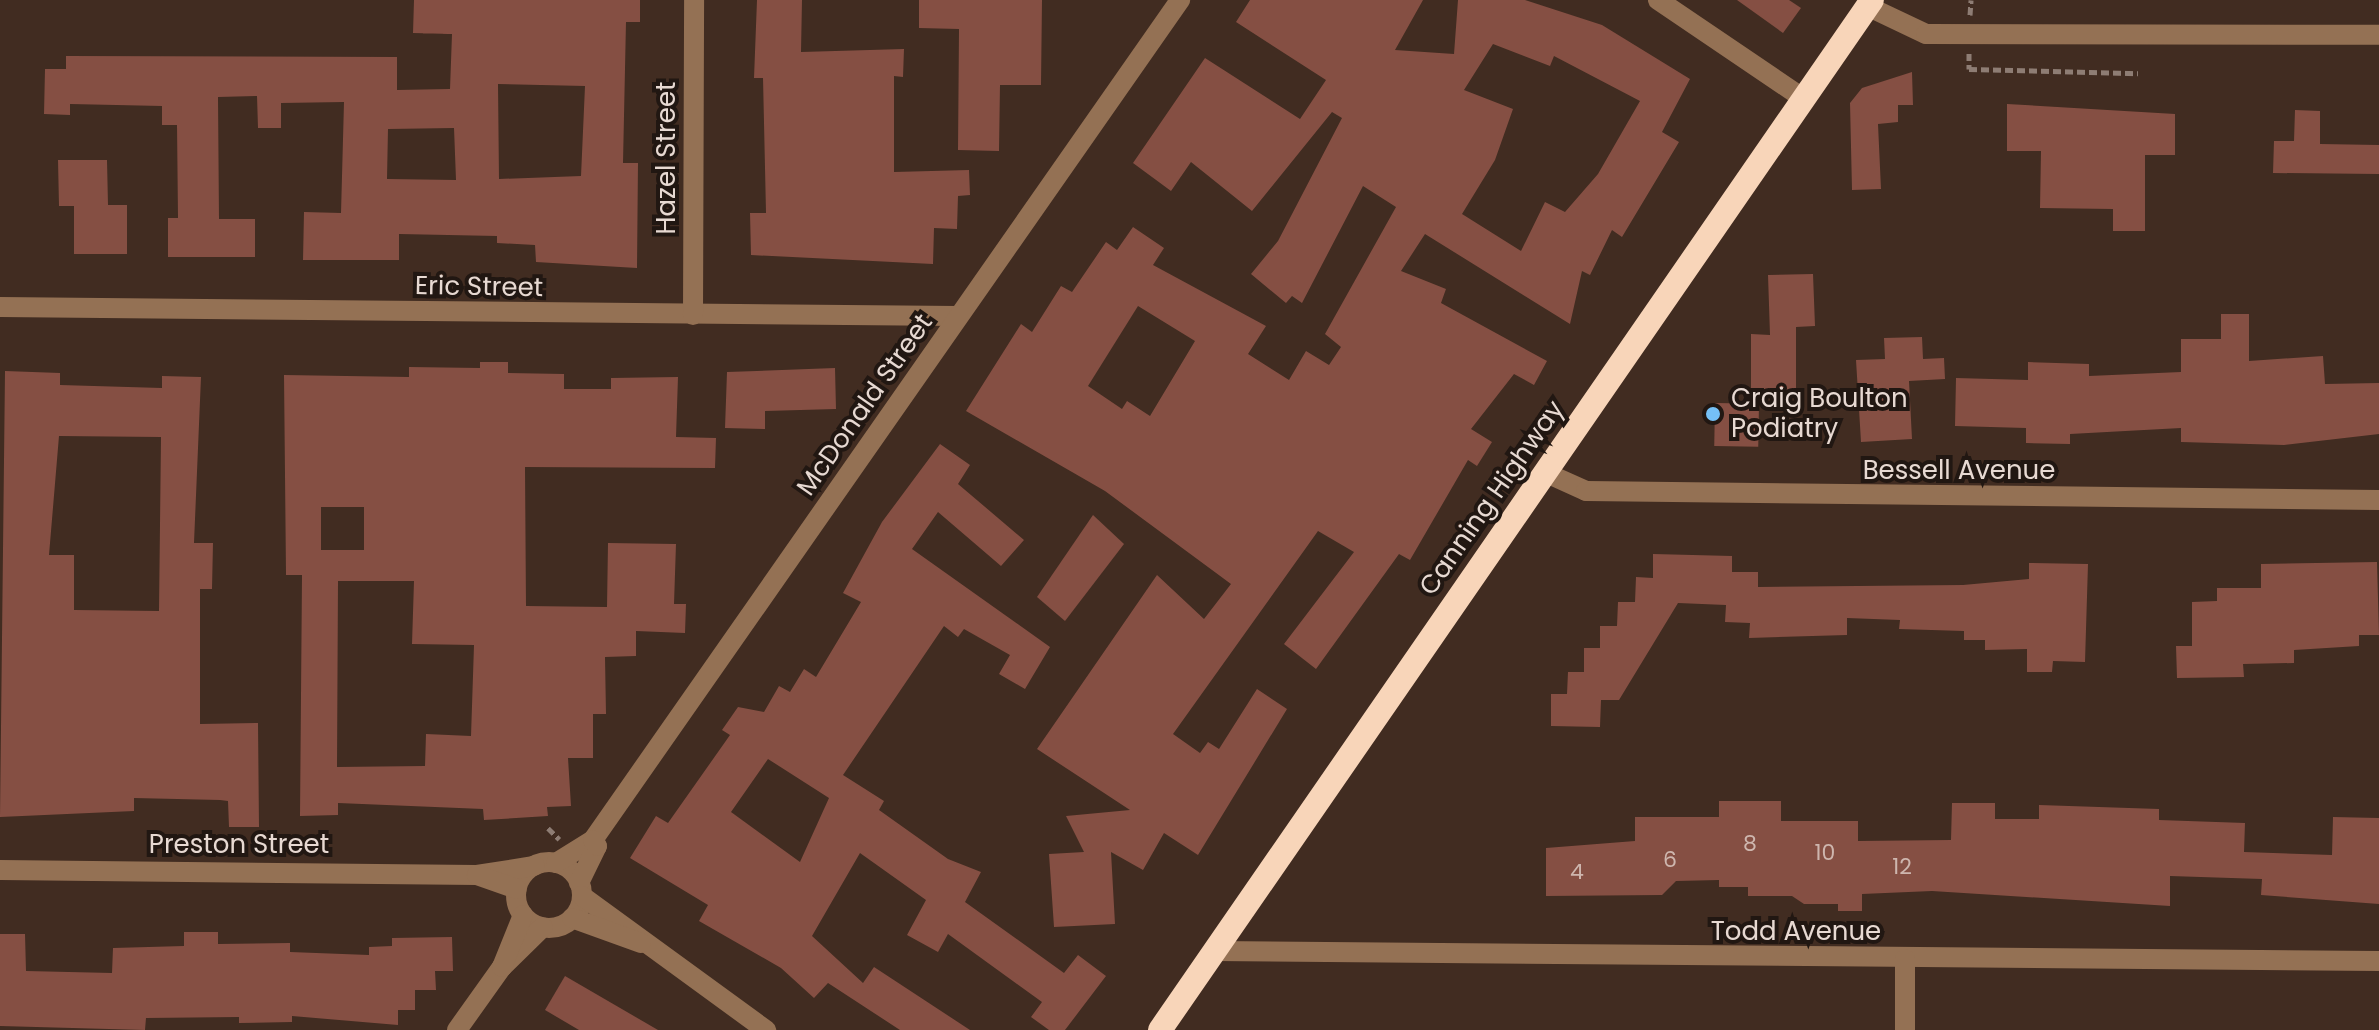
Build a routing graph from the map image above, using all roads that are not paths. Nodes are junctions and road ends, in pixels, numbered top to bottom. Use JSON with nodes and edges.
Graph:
{"nodes":[{"id":1,"x":694,"y":0,"type":"edge"},
{"id":2,"x":1180,"y":0,"type":"edge"},
{"id":3,"x":1658,"y":0,"type":"edge"},
{"id":4,"x":1870,"y":3,"type":"edge"},
{"id":5,"x":2379,"y":35,"type":"edge"},
{"id":6,"x":1804,"y":99,"type":"junction"},
{"id":7,"x":0,"y":307,"type":"edge"},
{"id":8,"x":693,"y":315,"type":"junction"},
{"id":9,"x":958,"y":316,"type":"junction"},
{"id":10,"x":1544,"y":472,"type":"junction"},
{"id":11,"x":2379,"y":500,"type":"edge"},
{"id":12,"x":593,"y":840,"type":"junction"},
{"id":13,"x":556,"y":863,"type":"junction"},
{"id":14,"x":534,"y":866,"type":"junction"},
{"id":15,"x":0,"y":870,"type":"edge"},
{"id":16,"x":477,"y":875,"type":"junction"},
{"id":17,"x":517,"y":889,"type":"junction"},
{"id":18,"x":580,"y":889,"type":"junction"},
{"id":19,"x":523,"y":915,"type":"junction"},
{"id":20,"x":572,"y":918,"type":"junction"},
{"id":21,"x":543,"y":927,"type":"junction"},
{"id":22,"x":641,"y":943,"type":"junction"},
{"id":23,"x":1214,"y":951,"type":"junction"},
{"id":24,"x":1905,"y":959,"type":"junction"},
{"id":25,"x":2379,"y":961,"type":"edge"},
{"id":26,"x":502,"y":967,"type":"junction"},
{"id":27,"x":457,"y":1030,"type":"edge"},
{"id":28,"x":766,"y":1030,"type":"edge"},
{"id":29,"x":1160,"y":1030,"type":"edge"},
{"id":30,"x":1905,"y":1030,"type":"edge"}],
"edges":[{"from":1,"to":8,"type":"street","name":"Hazel Street"},
{"from":2,"to":9,"type":"street","name":"McDonald Street"},
{"from":3,"to":6,"type":"street"},
{"from":4,"to":5,"type":"street"},
{"from":4,"to":6,"type":"highway","name":"Canning Highway"},
{"from":6,"to":10,"type":"highway","name":"Canning Highway"},
{"from":7,"to":8,"type":"street","name":"Eric Street"},
{"from":8,"to":9,"type":"street","name":"Eric Street"},
{"from":9,"to":12,"type":"street","name":"McDonald Street"},
{"from":10,"to":11,"type":"street","name":"Bessell Avenue"},
{"from":10,"to":23,"type":"highway","name":"Canning Highway"},
{"from":12,"to":13,"type":"street","name":"McDonald Street"},
{"from":12,"to":18,"type":"street","name":"McDonald Street"},
{"from":13,"to":14,"type":"street"},
{"from":13,"to":18,"type":"street"},
{"from":14,"to":16,"type":"street","name":"Preston Street"},
{"from":14,"to":17,"type":"street"},
{"from":15,"to":16,"type":"street","name":"Preston Street"},
{"from":16,"to":17,"type":"street","name":"Preston Street"},
{"from":17,"to":19,"type":"street"},
{"from":18,"to":20,"type":"street"},
{"from":18,"to":22,"type":"street"},
{"from":19,"to":21,"type":"street"},
{"from":19,"to":26,"type":"street"},
{"from":20,"to":21,"type":"street"},
{"from":20,"to":22,"type":"street"},
{"from":21,"to":26,"type":"street"},
{"from":22,"to":28,"type":"street"},
{"from":23,"to":24,"type":"street","name":"Todd Avenue"},
{"from":23,"to":29,"type":"highway","name":"Canning Highway"},
{"from":24,"to":25,"type":"street","name":"Todd Avenue"},
{"from":24,"to":30,"type":"street"},
{"from":26,"to":27,"type":"street"}]}
